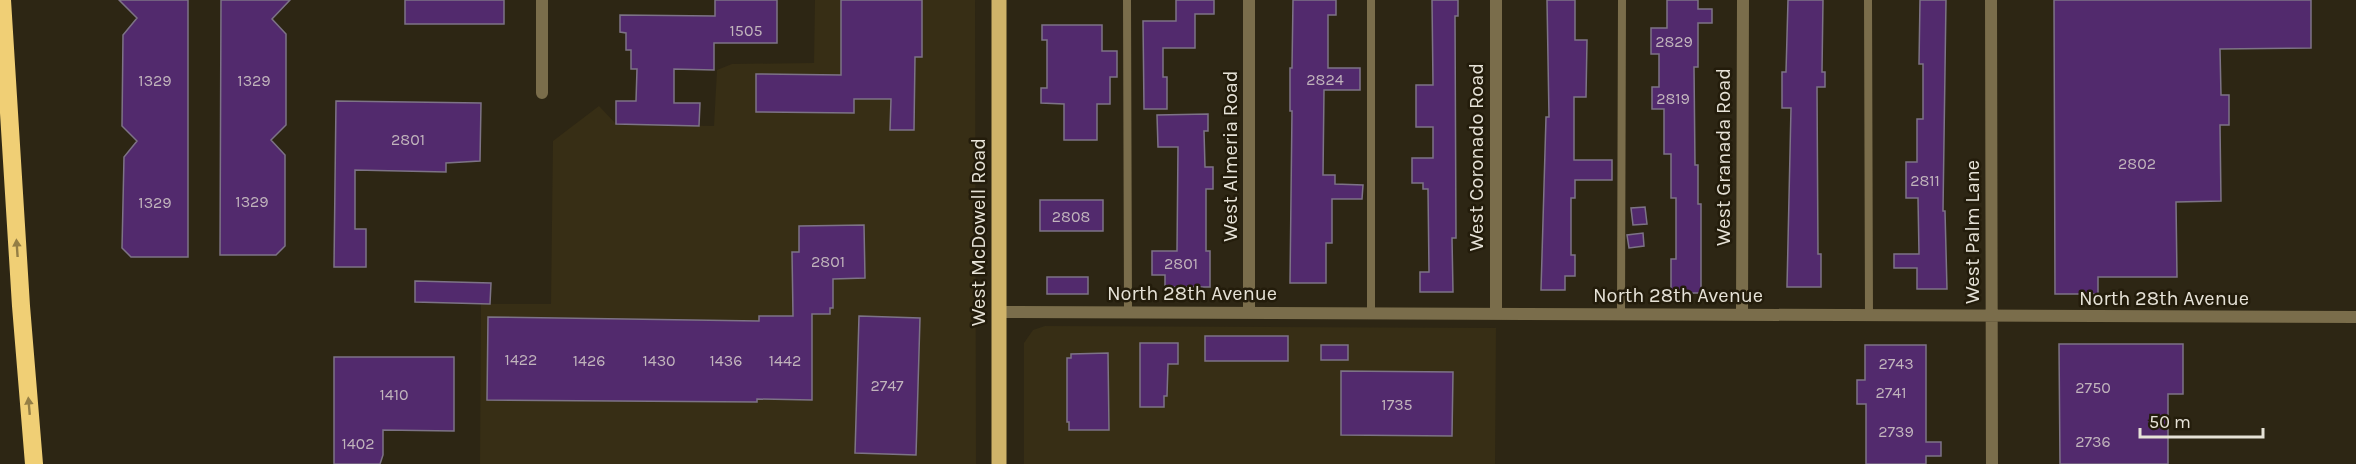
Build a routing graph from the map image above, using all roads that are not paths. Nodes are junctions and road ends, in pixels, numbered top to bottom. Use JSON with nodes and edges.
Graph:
{"nodes":[{"id":1,"x":2,"y":0,"type":"edge"},
{"id":2,"x":542,"y":0,"type":"edge"},
{"id":3,"x":999,"y":0,"type":"edge"},
{"id":4,"x":1127,"y":0,"type":"edge"},
{"id":5,"x":1249,"y":0,"type":"edge"},
{"id":6,"x":1371,"y":0,"type":"edge"},
{"id":7,"x":1496,"y":0,"type":"edge"},
{"id":8,"x":1622,"y":0,"type":"edge"},
{"id":9,"x":1743,"y":0,"type":"edge"},
{"id":10,"x":1868,"y":0,"type":"edge"},
{"id":11,"x":1991,"y":0,"type":"edge"},
{"id":12,"x":542,"y":93,"type":"dead end"},
{"id":13,"x":1128,"y":311,"type":"junction"},
{"id":14,"x":999,"y":312,"type":"junction"},
{"id":15,"x":1249,"y":312,"type":"junction"},
{"id":16,"x":1371,"y":312,"type":"junction"},
{"id":17,"x":1496,"y":313,"type":"junction"},
{"id":18,"x":1621,"y":313,"type":"junction"},
{"id":19,"x":1742,"y":314,"type":"junction"},
{"id":20,"x":1869,"y":316,"type":"junction"},
{"id":21,"x":1991,"y":317,"type":"junction"},
{"id":22,"x":2356,"y":317,"type":"edge"},
{"id":23,"x":34,"y":464,"type":"edge"},
{"id":24,"x":999,"y":464,"type":"edge"},
{"id":25,"x":1992,"y":464,"type":"edge"}],
"edges":[{"from":23,"to":1,"type":"highway","one_way":true},
{"from":2,"to":12,"type":"street"},
{"from":3,"to":14,"type":"main road","name":"West McDowell Road"},
{"from":4,"to":13,"type":"lane"},
{"from":5,"to":15,"type":"street","name":"West Almeria Road"},
{"from":6,"to":16,"type":"lane"},
{"from":7,"to":17,"type":"street","name":"West Coronado Road"},
{"from":8,"to":18,"type":"lane"},
{"from":9,"to":19,"type":"street","name":"West Granada Road"},
{"from":10,"to":20,"type":"lane"},
{"from":11,"to":21,"type":"street","name":"West Palm Lane"},
{"from":13,"to":14,"type":"street","name":"North 28th Avenue"},
{"from":13,"to":15,"type":"street","name":"North 28th Avenue"},
{"from":14,"to":24,"type":"main road","name":"West McDowell Road"},
{"from":15,"to":16,"type":"street","name":"North 28th Avenue"},
{"from":16,"to":17,"type":"street","name":"North 28th Avenue"},
{"from":17,"to":18,"type":"street","name":"North 28th Avenue"},
{"from":18,"to":19,"type":"street","name":"North 28th Avenue"},
{"from":19,"to":20,"type":"street","name":"North 28th Avenue"},
{"from":20,"to":21,"type":"street","name":"North 28th Avenue"},
{"from":21,"to":22,"type":"street","name":"North 28th Avenue"},
{"from":21,"to":25,"type":"street","name":"West Palm Lane"}]}
